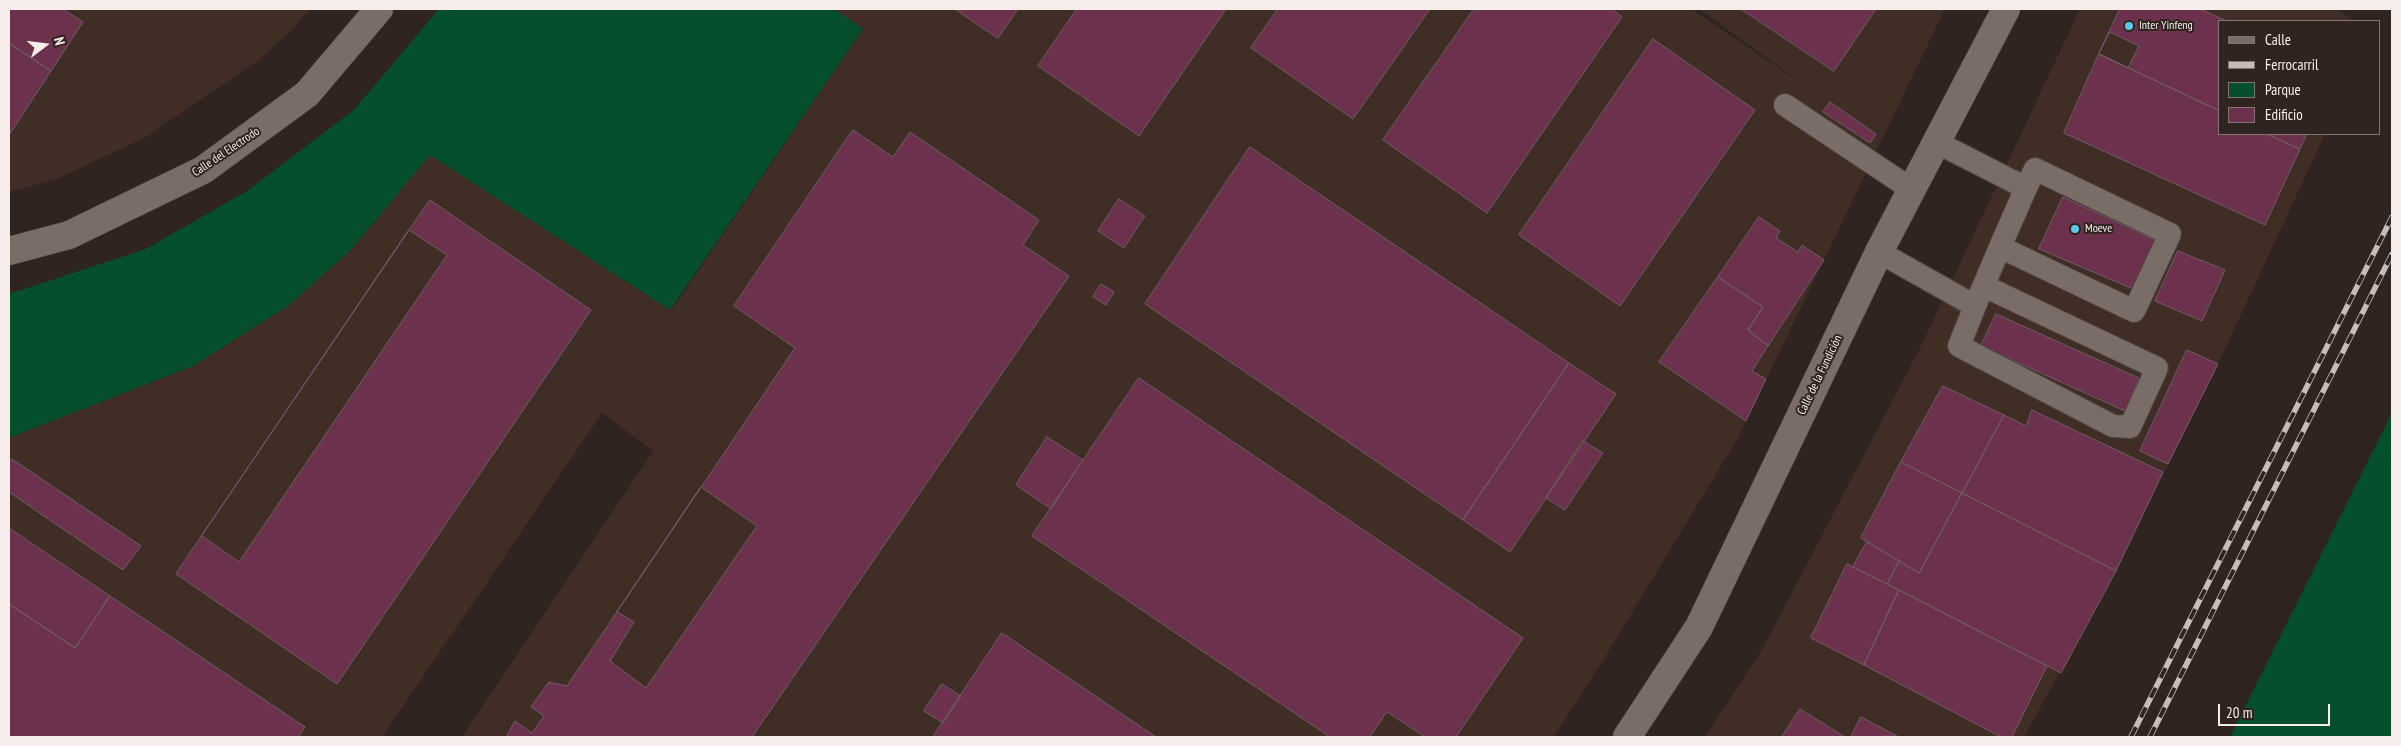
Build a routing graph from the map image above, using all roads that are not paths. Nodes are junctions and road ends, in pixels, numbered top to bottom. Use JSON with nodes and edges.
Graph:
{"nodes":[{"id":1,"x":379,"y":9,"type":"edge"},
{"id":2,"x":2006,"y":9,"type":"edge"},
{"id":3,"x":1785,"y":105,"type":"dead end"},
{"id":4,"x":1936,"y":142,"type":"junction"},
{"id":5,"x":2026,"y":188,"type":"junction"},
{"id":6,"x":1912,"y":189,"type":"junction"},
{"id":7,"x":2000,"y":247,"type":"junction"},
{"id":8,"x":9,"y":251,"type":"edge"},
{"id":9,"x":1879,"y":252,"type":"junction"},
{"id":10,"x":1984,"y":286,"type":"junction"},
{"id":11,"x":1975,"y":306,"type":"junction"},
{"id":12,"x":1627,"y":737,"type":"edge"}],
"edges":[{"from":1,"to":8,"type":"street","name":"Calle del Electrodo"},
{"from":2,"to":4,"type":"street","name":"Calle de la Fundición"},
{"from":3,"to":6,"type":"lane"},
{"from":4,"to":5,"type":"lane"},
{"from":4,"to":6,"type":"street","name":"Calle de la Fundición"},
{"from":5,"to":7,"type":"lane"},
{"from":5,"to":7,"type":"lane"},
{"from":6,"to":9,"type":"street","name":"Calle de la Fundición"},
{"from":7,"to":10,"type":"lane"},
{"from":9,"to":11,"type":"lane"},
{"from":9,"to":12,"type":"street","name":"Calle de la Fundición"},
{"from":10,"to":11,"type":"lane"},
{"from":10,"to":11,"type":"lane"}]}
